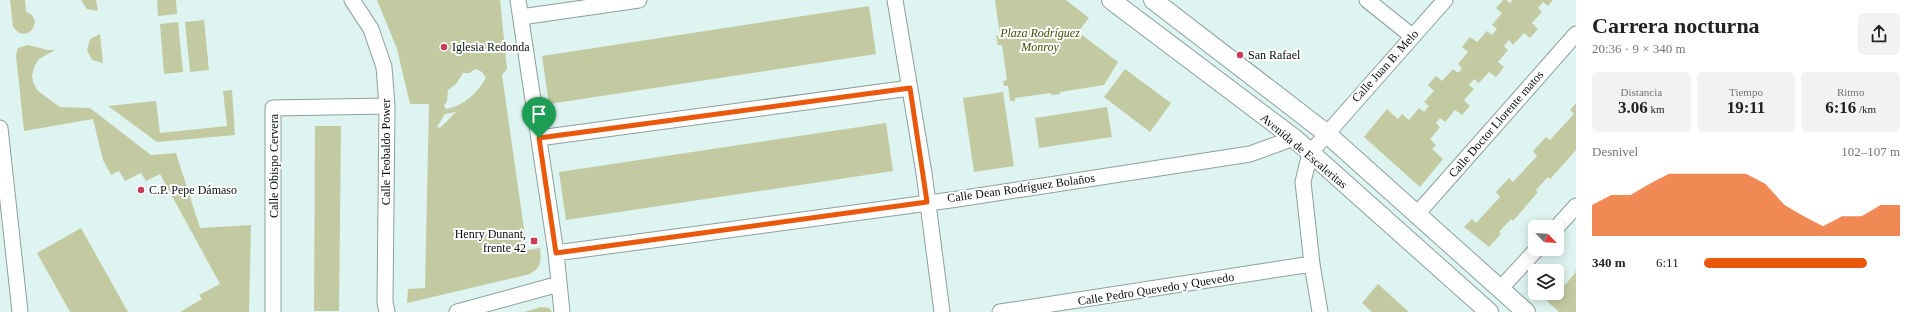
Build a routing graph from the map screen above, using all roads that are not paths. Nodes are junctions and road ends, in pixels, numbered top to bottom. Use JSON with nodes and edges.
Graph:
{"nodes":[{"id":1,"x":352,"y":0,"type":"edge"},
{"id":2,"x":518,"y":0,"type":"edge"},
{"id":3,"x":638,"y":0,"type":"edge"},
{"id":4,"x":895,"y":0,"type":"edge"},
{"id":5,"x":1111,"y":0,"type":"edge"},
{"id":6,"x":1153,"y":0,"type":"edge"},
{"id":7,"x":1367,"y":0,"type":"edge"},
{"id":8,"x":1436,"y":3,"type":"edge"},
{"id":9,"x":521,"y":17,"type":"junction"},
{"id":10,"x":1576,"y":34,"type":"edge"},
{"id":11,"x":1412,"y":36,"type":"junction"},
{"id":12,"x":910,"y":88,"type":"junction"},
{"id":13,"x":387,"y":106,"type":"junction"},
{"id":14,"x":0,"y":128,"type":"edge"},
{"id":15,"x":1326,"y":133,"type":"junction"},
{"id":16,"x":539,"y":138,"type":"junction"},
{"id":17,"x":1294,"y":138,"type":"junction"},
{"id":18,"x":1310,"y":153,"type":"junction"},
{"id":19,"x":927,"y":202,"type":"junction"},
{"id":20,"x":1576,"y":206,"type":"edge"},
{"id":21,"x":1417,"y":214,"type":"junction"},
{"id":22,"x":1563,"y":220,"type":"edge"},
{"id":23,"x":556,"y":253,"type":"junction"},
{"id":24,"x":1531,"y":256,"type":"edge"},
{"id":25,"x":1312,"y":264,"type":"junction"},
{"id":26,"x":558,"y":284,"type":"junction"},
{"id":27,"x":1500,"y":289,"type":"junction"},
{"id":28,"x":20,"y":312,"type":"edge"},
{"id":29,"x":273,"y":312,"type":"edge"},
{"id":30,"x":387,"y":312,"type":"edge"},
{"id":31,"x":457,"y":312,"type":"edge"},
{"id":32,"x":562,"y":312,"type":"edge"},
{"id":33,"x":942,"y":312,"type":"edge"},
{"id":34,"x":1000,"y":312,"type":"edge"},
{"id":35,"x":1320,"y":312,"type":"edge"},
{"id":36,"x":1489,"y":312,"type":"edge"},
{"id":37,"x":1526,"y":312,"type":"edge"}],
"edges":[{"from":1,"to":13,"type":"street","name":"Calle Teobaldo Power"},
{"from":2,"to":9,"type":"street"},
{"from":3,"to":9,"type":"street"},
{"from":4,"to":12,"type":"street"},
{"from":5,"to":17,"type":"street","name":"Avenida de Escaleritas"},
{"from":6,"to":15,"type":"street"},
{"from":7,"to":11,"type":"street"},
{"from":8,"to":11,"type":"street","name":"Calle Juan B. Melo"},
{"from":9,"to":16,"type":"street"},
{"from":10,"to":21,"type":"street","name":"Calle Doctor Llorente matos"},
{"from":11,"to":15,"type":"street","name":"Calle Juan B. Melo"},
{"from":12,"to":16,"type":"street"},
{"from":12,"to":19,"type":"street"},
{"from":13,"to":29,"type":"street","name":"Calle Obispo Cervera"},
{"from":13,"to":30,"type":"street","name":"Calle Teobaldo Power"},
{"from":14,"to":28,"type":"street"},
{"from":15,"to":18,"type":"street","name":"Calle Juan B. Melo"},
{"from":15,"to":21,"type":"street"},
{"from":16,"to":23,"type":"street"},
{"from":17,"to":18,"type":"street","name":"Avenida de Escaleritas"},
{"from":17,"to":19,"type":"street","name":"Calle Dean Rodríguez Bolaños"},
{"from":18,"to":25,"type":"street"},
{"from":18,"to":36,"type":"street","name":"Avenida de Escaleritas"},
{"from":19,"to":23,"type":"street","name":"Calle Dean Rodríguez Bolaños"},
{"from":19,"to":33,"type":"street"},
{"from":20,"to":22,"type":"street"},
{"from":21,"to":27,"type":"street"},
{"from":23,"to":26,"type":"street"},
{"from":24,"to":27,"type":"street"},
{"from":25,"to":34,"type":"street","name":"Calle Pedro Quevedo y Quevedo"},
{"from":25,"to":35,"type":"street"},
{"from":26,"to":31,"type":"street"},
{"from":26,"to":32,"type":"street"},
{"from":27,"to":37,"type":"street"}]}
